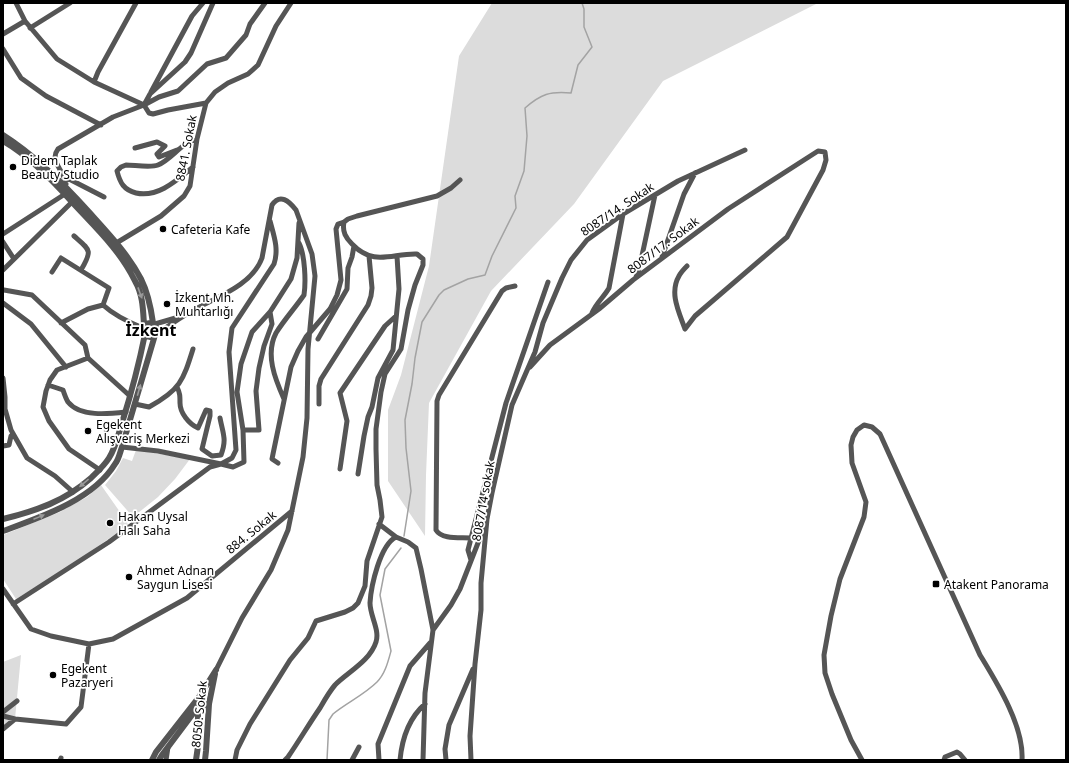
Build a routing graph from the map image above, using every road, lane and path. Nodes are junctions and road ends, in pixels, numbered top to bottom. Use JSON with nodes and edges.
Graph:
{"nodes":[{"id":1,"x":16,"y":3,"type":"edge"},
{"id":2,"x":70,"y":3,"type":"edge"},
{"id":3,"x":136,"y":3,"type":"edge"},
{"id":4,"x":203,"y":3,"type":"edge"},
{"id":5,"x":213,"y":3,"type":"edge"},
{"id":6,"x":265,"y":3,"type":"edge"},
{"id":7,"x":291,"y":3,"type":"edge"},
{"id":8,"x":25,"y":21,"type":"junction"},
{"id":9,"x":30,"y":28,"type":"junction"},
{"id":10,"x":3,"y":34,"type":"edge"},
{"id":11,"x":3,"y":49,"type":"edge"},
{"id":12,"x":94,"y":82,"type":"junction"},
{"id":13,"x":150,"y":94,"type":"junction"},
{"id":14,"x":206,"y":103,"type":"junction"},
{"id":15,"x":144,"y":105,"type":"junction"},
{"id":16,"x":100,"y":125,"type":"junction"},
{"id":17,"x":3,"y":135,"type":"edge"},
{"id":18,"x":197,"y":139,"type":"junction"},
{"id":19,"x":3,"y":141,"type":"edge"},
{"id":20,"x":135,"y":148,"type":"dead end"},
{"id":21,"x":181,"y":148,"type":"junction"},
{"id":22,"x":744,"y":150,"type":"dead end"},
{"id":23,"x":193,"y":167,"type":"junction"},
{"id":24,"x":695,"y":173,"type":"junction"},
{"id":25,"x":460,"y":180,"type":"dead end"},
{"id":26,"x":65,"y":181,"type":"junction"},
{"id":27,"x":65,"y":191,"type":"junction"},
{"id":28,"x":655,"y":195,"type":"junction"},
{"id":29,"x":104,"y":197,"type":"dead end"},
{"id":30,"x":72,"y":202,"type":"junction"},
{"id":31,"x":623,"y":214,"type":"junction"},
{"id":32,"x":270,"y":218,"type":"junction"},
{"id":33,"x":300,"y":221,"type":"junction"},
{"id":34,"x":344,"y":222,"type":"junction"},
{"id":35,"x":3,"y":234,"type":"edge"},
{"id":36,"x":74,"y":236,"type":"dead end"},
{"id":37,"x":3,"y":242,"type":"edge"},
{"id":38,"x":298,"y":242,"type":"junction"},
{"id":39,"x":114,"y":243,"type":"junction"},
{"id":40,"x":354,"y":246,"type":"junction"},
{"id":41,"x":369,"y":256,"type":"junction"},
{"id":42,"x":397,"y":256,"type":"junction"},
{"id":43,"x":662,"y":258,"type":"junction"},
{"id":44,"x":14,"y":259,"type":"junction"},
{"id":45,"x":687,"y":266,"type":"dead end"},
{"id":46,"x":3,"y":270,"type":"edge"},
{"id":47,"x":81,"y":270,"type":"junction"},
{"id":48,"x":52,"y":272,"type":"dead end"},
{"id":49,"x":636,"y":277,"type":"junction"},
{"id":50,"x":548,"y":282,"type":"dead end"},
{"id":51,"x":515,"y":286,"type":"dead end"},
{"id":52,"x":4,"y":290,"type":"edge"},
{"id":53,"x":3,"y":303,"type":"edge"},
{"id":54,"x":103,"y":305,"type":"junction"},
{"id":55,"x":270,"y":312,"type":"junction"},
{"id":56,"x":592,"y":314,"type":"junction"},
{"id":57,"x":185,"y":315,"type":"junction"},
{"id":58,"x":396,"y":316,"type":"junction"},
{"id":59,"x":61,"y":323,"type":"junction"},
{"id":60,"x":154,"y":323,"type":"junction"},
{"id":61,"x":144,"y":329,"type":"junction"},
{"id":62,"x":310,"y":331,"type":"junction"},
{"id":63,"x":156,"y":334,"type":"junction"},
{"id":64,"x":318,"y":340,"type":"dead end"},
{"id":65,"x":192,"y":349,"type":"dead end"},
{"id":66,"x":88,"y":358,"type":"junction"},
{"id":67,"x":66,"y":367,"type":"junction"},
{"id":68,"x":526,"y":372,"type":"junction"},
{"id":69,"x":3,"y":378,"type":"edge"},
{"id":70,"x":48,"y":385,"type":"junction"},
{"id":71,"x":177,"y":387,"type":"junction"},
{"id":72,"x":130,"y":396,"type":"junction"},
{"id":73,"x":285,"y":400,"type":"junction"},
{"id":74,"x":135,"y":404,"type":"junction"},
{"id":75,"x":320,"y":404,"type":"dead end"},
{"id":76,"x":4,"y":410,"type":"edge"},
{"id":77,"x":126,"y":412,"type":"junction"},
{"id":78,"x":220,"y":418,"type":"dead end"},
{"id":79,"x":243,"y":430,"type":"junction"},
{"id":80,"x":13,"y":434,"type":"junction"},
{"id":81,"x":3,"y":446,"type":"edge"},
{"id":82,"x":122,"y":447,"type":"junction"},
{"id":83,"x":278,"y":463,"type":"dead end"},
{"id":84,"x":221,"y":464,"type":"junction"},
{"id":85,"x":340,"y":469,"type":"dead end"},
{"id":86,"x":100,"y":470,"type":"junction"},
{"id":87,"x":358,"y":474,"type":"dead end"},
{"id":88,"x":74,"y":492,"type":"junction"},
{"id":89,"x":78,"y":499,"type":"junction"},
{"id":90,"x":292,"y":511,"type":"junction"},
{"id":91,"x":3,"y":519,"type":"edge"},
{"id":92,"x":488,"y":519,"type":"junction"},
{"id":93,"x":380,"y":524,"type":"junction"},
{"id":94,"x":3,"y":531,"type":"edge"},
{"id":95,"x":396,"y":537,"type":"junction"},
{"id":96,"x":471,"y":538,"type":"junction"},
{"id":97,"x":471,"y":560,"type":"junction"},
{"id":98,"x":3,"y":588,"type":"edge"},
{"id":99,"x":13,"y":604,"type":"junction"},
{"id":100,"x":433,"y":630,"type":"junction"},
{"id":101,"x":431,"y":642,"type":"junction"},
{"id":102,"x":89,"y":644,"type":"junction"},
{"id":103,"x":475,"y":664,"type":"junction"},
{"id":104,"x":216,"y":670,"type":"junction"},
{"id":105,"x":210,"y":696,"type":"junction"},
{"id":106,"x":199,"y":697,"type":"junction"},
{"id":107,"x":17,"y":701,"type":"dead end"},
{"id":108,"x":209,"y":704,"type":"junction"},
{"id":109,"x":425,"y":704,"type":"junction"},
{"id":110,"x":198,"y":707,"type":"junction"},
{"id":111,"x":3,"y":712,"type":"edge"},
{"id":112,"x":3,"y":716,"type":"edge"},
{"id":113,"x":15,"y":719,"type":"junction"},
{"id":114,"x":3,"y":728,"type":"edge"},
{"id":115,"x":169,"y":746,"type":"junction"},
{"id":116,"x":359,"y":747,"type":"dead end"},
{"id":117,"x":152,"y":760,"type":"edge"},
{"id":118,"x":159,"y":760,"type":"edge"},
{"id":119,"x":166,"y":760,"type":"edge"},
{"id":120,"x":196,"y":760,"type":"edge"},
{"id":121,"x":204,"y":760,"type":"edge"},
{"id":122,"x":235,"y":760,"type":"edge"},
{"id":123,"x":285,"y":760,"type":"edge"},
{"id":124,"x":352,"y":760,"type":"edge"},
{"id":125,"x":379,"y":760,"type":"edge"},
{"id":126,"x":400,"y":760,"type":"edge"},
{"id":127,"x":423,"y":760,"type":"edge"},
{"id":128,"x":446,"y":760,"type":"edge"},
{"id":129,"x":471,"y":760,"type":"edge"},
{"id":130,"x":862,"y":760,"type":"edge"},
{"id":131,"x":944,"y":760,"type":"edge"},
{"id":132,"x":965,"y":760,"type":"edge"},
{"id":133,"x":1022,"y":760,"type":"edge"}],
"edges":[{"from":1,"to":8,"type":"street"},
{"from":2,"to":9,"type":"street"},
{"from":3,"to":12,"type":"street"},
{"from":4,"to":13,"type":"street"},
{"from":5,"to":13,"type":"street"},
{"from":6,"to":15,"type":"street"},
{"from":7,"to":14,"type":"street","name":"8841. Sokak"},
{"from":8,"to":9,"type":"street"},
{"from":8,"to":10,"type":"street"},
{"from":9,"to":12,"type":"street"},
{"from":11,"to":16,"type":"street"},
{"from":12,"to":15,"type":"street"},
{"from":13,"to":15,"type":"street"},
{"from":14,"to":15,"type":"street"},
{"from":14,"to":18,"type":"street","name":"8841. Sokak"},
{"from":15,"to":16,"type":"street"},
{"from":16,"to":26,"type":"street"},
{"from":17,"to":27,"type":"street"},
{"from":18,"to":21,"type":"street"},
{"from":18,"to":23,"type":"street","name":"8841. Sokak"},
{"from":19,"to":27,"type":"street"},
{"from":20,"to":21,"type":"street"},
{"from":21,"to":23,"type":"street"},
{"from":22,"to":24,"type":"street","name":"8087/14. Sokak"},
{"from":23,"to":39,"type":"street","name":"8841. Sokak"},
{"from":24,"to":28,"type":"street","name":"8087/14. Sokak"},
{"from":24,"to":43,"type":"street"},
{"from":25,"to":34,"type":"street"},
{"from":26,"to":27,"type":"street"},
{"from":26,"to":29,"type":"street"},
{"from":27,"to":30,"type":"street"},
{"from":27,"to":35,"type":"street"},
{"from":27,"to":39,"type":"street"},
{"from":28,"to":31,"type":"street","name":"8087/14. Sokak"},
{"from":28,"to":49,"type":"street"},
{"from":30,"to":39,"type":"street"},
{"from":30,"to":44,"type":"street"},
{"from":31,"to":56,"type":"street"},
{"from":31,"to":68,"type":"street","name":"8087/14. Sokak"},
{"from":32,"to":33,"type":"street"},
{"from":32,"to":57,"type":"street"},
{"from":32,"to":84,"type":"street"},
{"from":33,"to":38,"type":"street"},
{"from":33,"to":62,"type":"street"},
{"from":34,"to":40,"type":"street"},
{"from":34,"to":62,"type":"street"},
{"from":36,"to":47,"type":"street"},
{"from":37,"to":44,"type":"street"},
{"from":38,"to":55,"type":"street"},
{"from":38,"to":73,"type":"street"},
{"from":39,"to":60,"type":"street"},
{"from":39,"to":61,"type":"street","one_way":true},
{"from":40,"to":41,"type":"street"},
{"from":40,"to":64,"type":"street"},
{"from":41,"to":42,"type":"street"},
{"from":41,"to":75,"type":"street"},
{"from":42,"to":58,"type":"street"},
{"from":42,"to":93,"type":"street"},
{"from":43,"to":45,"type":"street","name":"8087/17. Sokak"},
{"from":43,"to":49,"type":"street","name":"8087/17. Sokak"},
{"from":44,"to":46,"type":"street"},
{"from":47,"to":48,"type":"street"},
{"from":47,"to":54,"type":"street"},
{"from":49,"to":56,"type":"street","name":"8087/17. Sokak"},
{"from":50,"to":96,"type":"street"},
{"from":51,"to":96,"type":"street"},
{"from":52,"to":59,"type":"street"},
{"from":53,"to":67,"type":"street"},
{"from":54,"to":59,"type":"street"},
{"from":54,"to":61,"type":"street"},
{"from":55,"to":79,"type":"street"},
{"from":55,"to":79,"type":"street"},
{"from":56,"to":68,"type":"street","name":"8087/17. Sokak"},
{"from":57,"to":60,"type":"street"},
{"from":57,"to":63,"type":"street"},
{"from":58,"to":85,"type":"street"},
{"from":58,"to":87,"type":"street"},
{"from":59,"to":66,"type":"street"},
{"from":60,"to":61,"type":"street"},
{"from":60,"to":63,"type":"street"},
{"from":61,"to":63,"type":"street"},
{"from":61,"to":72,"type":"street"},
{"from":62,"to":73,"type":"street"},
{"from":62,"to":90,"type":"street"},
{"from":74,"to":63,"type":"street","one_way":true},
{"from":65,"to":71,"type":"street"},
{"from":66,"to":67,"type":"street"},
{"from":66,"to":72,"type":"street"},
{"from":67,"to":70,"type":"street"},
{"from":68,"to":92,"type":"street","name":"8087/14 sokak"},
{"from":69,"to":76,"type":"street"},
{"from":70,"to":77,"type":"street"},
{"from":70,"to":86,"type":"street"},
{"from":71,"to":74,"type":"street"},
{"from":71,"to":78,"type":"street"},
{"from":72,"to":77,"type":"street"},
{"from":73,"to":83,"type":"street"},
{"from":74,"to":82,"type":"street"},
{"from":76,"to":80,"type":"street"},
{"from":77,"to":86,"type":"street"},
{"from":79,"to":84,"type":"street"},
{"from":80,"to":81,"type":"street"},
{"from":80,"to":88,"type":"street"},
{"from":82,"to":84,"type":"street"},
{"from":82,"to":89,"type":"street"},
{"from":84,"to":99,"type":"street"},
{"from":86,"to":88,"type":"street","one_way":true},
{"from":88,"to":89,"type":"street"},
{"from":88,"to":91,"type":"street"},
{"from":94,"to":89,"type":"street","one_way":true},
{"from":90,"to":102,"type":"street","name":"884. Sokak"},
{"from":90,"to":104,"type":"street"},
{"from":92,"to":97,"type":"street"},
{"from":92,"to":103,"type":"street","name":"8087/14 sokak"},
{"from":93,"to":95,"type":"street"},
{"from":93,"to":122,"type":"street"},
{"from":95,"to":100,"type":"street"},
{"from":95,"to":123,"type":"street"},
{"from":96,"to":97,"type":"street"},
{"from":97,"to":100,"type":"street"},
{"from":98,"to":99,"type":"street","name":"884. Sokak"},
{"from":99,"to":102,"type":"street","name":"884. Sokak"},
{"from":100,"to":101,"type":"street"},
{"from":101,"to":109,"type":"street"},
{"from":101,"to":125,"type":"street"},
{"from":102,"to":113,"type":"street"},
{"from":103,"to":128,"type":"street"},
{"from":103,"to":129,"type":"street"},
{"from":104,"to":105,"type":"street","name":"8050. Sokak"},
{"from":104,"to":106,"type":"street"},
{"from":105,"to":106,"type":"street"},
{"from":105,"to":108,"type":"street","name":"8050. Sokak"},
{"from":106,"to":110,"type":"street","name":"8050. Sokak"},
{"from":106,"to":117,"type":"street"},
{"from":107,"to":111,"type":"street"},
{"from":108,"to":110,"type":"street"},
{"from":108,"to":121,"type":"street","name":"8050. Sokak"},
{"from":109,"to":126,"type":"street"},
{"from":109,"to":127,"type":"street"},
{"from":110,"to":115,"type":"street"},
{"from":110,"to":120,"type":"street","name":"8050. Sokak"},
{"from":112,"to":113,"type":"street"},
{"from":113,"to":114,"type":"street"},
{"from":115,"to":118,"type":"street"},
{"from":115,"to":119,"type":"street"},
{"from":116,"to":124,"type":"street"},
{"from":130,"to":133,"type":"street"},
{"from":131,"to":132,"type":"street"}]}
